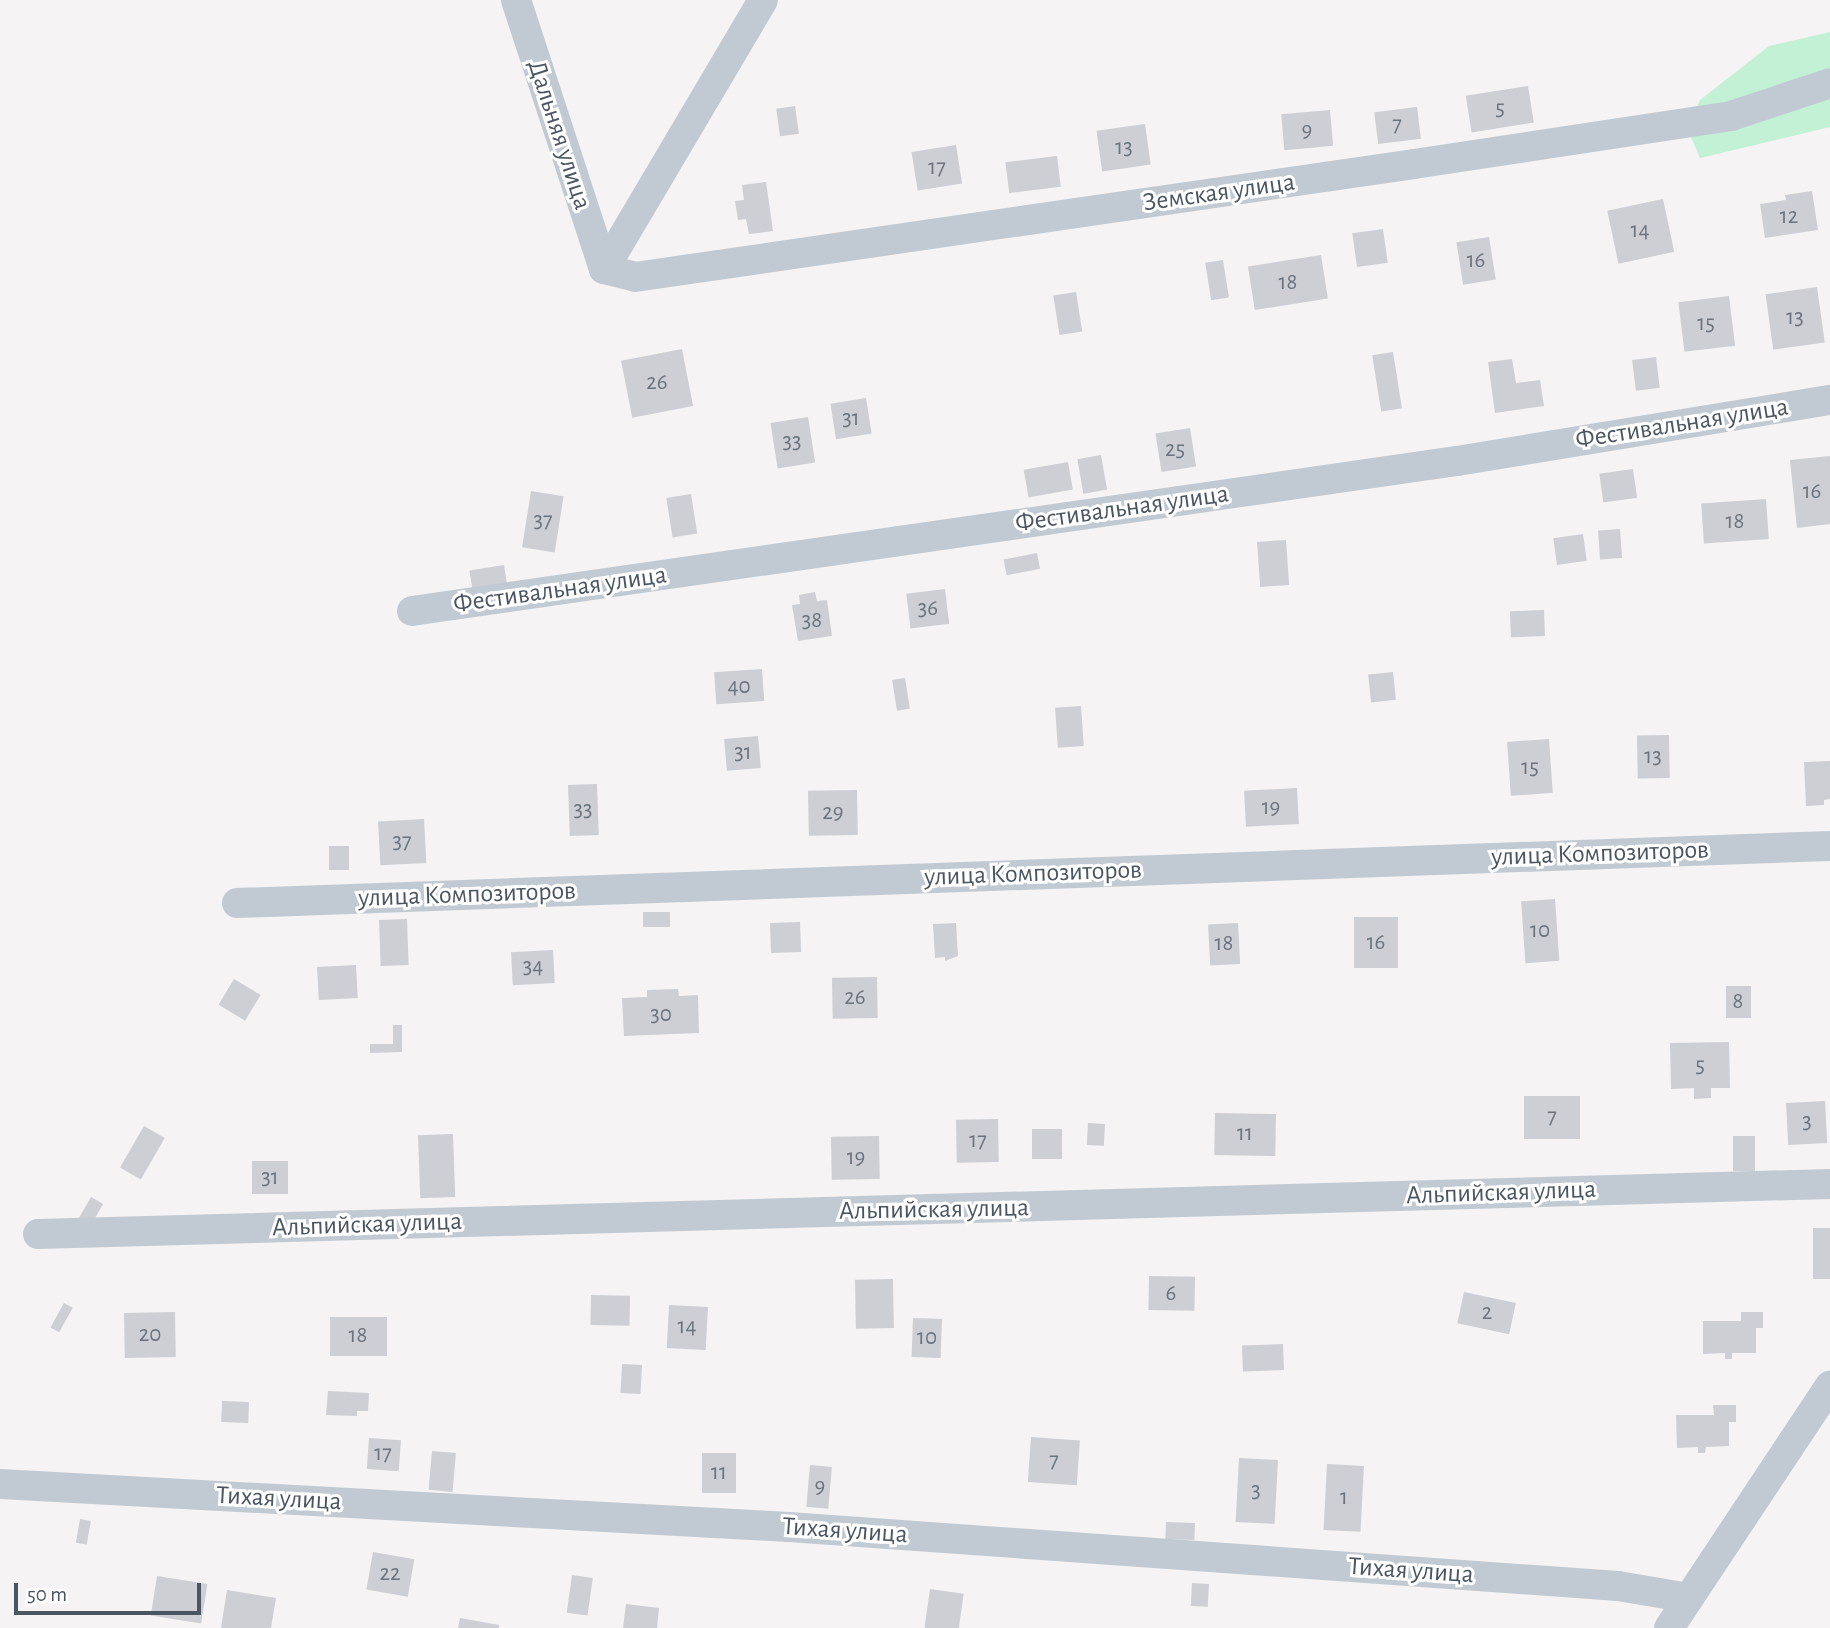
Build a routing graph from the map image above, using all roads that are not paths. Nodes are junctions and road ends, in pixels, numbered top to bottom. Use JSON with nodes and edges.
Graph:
{"nodes":[{"id":1,"x":516,"y":0,"type":"edge"},
{"id":2,"x":763,"y":0,"type":"edge"},
{"id":3,"x":1830,"y":83,"type":"edge"},
{"id":4,"x":604,"y":269,"type":"junction"},
{"id":5,"x":1830,"y":400,"type":"edge"},
{"id":6,"x":412,"y":611,"type":"dead end"},
{"id":7,"x":1830,"y":846,"type":"edge"},
{"id":8,"x":237,"y":903,"type":"dead end"},
{"id":9,"x":1830,"y":1184,"type":"edge"},
{"id":10,"x":38,"y":1234,"type":"dead end"},
{"id":11,"x":1830,"y":1386,"type":"edge"},
{"id":12,"x":0,"y":1484,"type":"edge"},
{"id":13,"x":1689,"y":1598,"type":"junction"},
{"id":14,"x":1669,"y":1628,"type":"edge"}],
"edges":[{"from":1,"to":4,"type":"street","name":"Дальняя улица"},
{"from":2,"to":4,"type":"street"},
{"from":3,"to":4,"type":"street","name":"Земская улица"},
{"from":5,"to":6,"type":"street","name":"Фестивальная улица"},
{"from":7,"to":8,"type":"street","name":"улица Композиторов"},
{"from":9,"to":10,"type":"street","name":"Альпийская улица"},
{"from":11,"to":13,"type":"street"},
{"from":12,"to":13,"type":"street","name":"Тихая улица"},
{"from":13,"to":14,"type":"street"}]}
